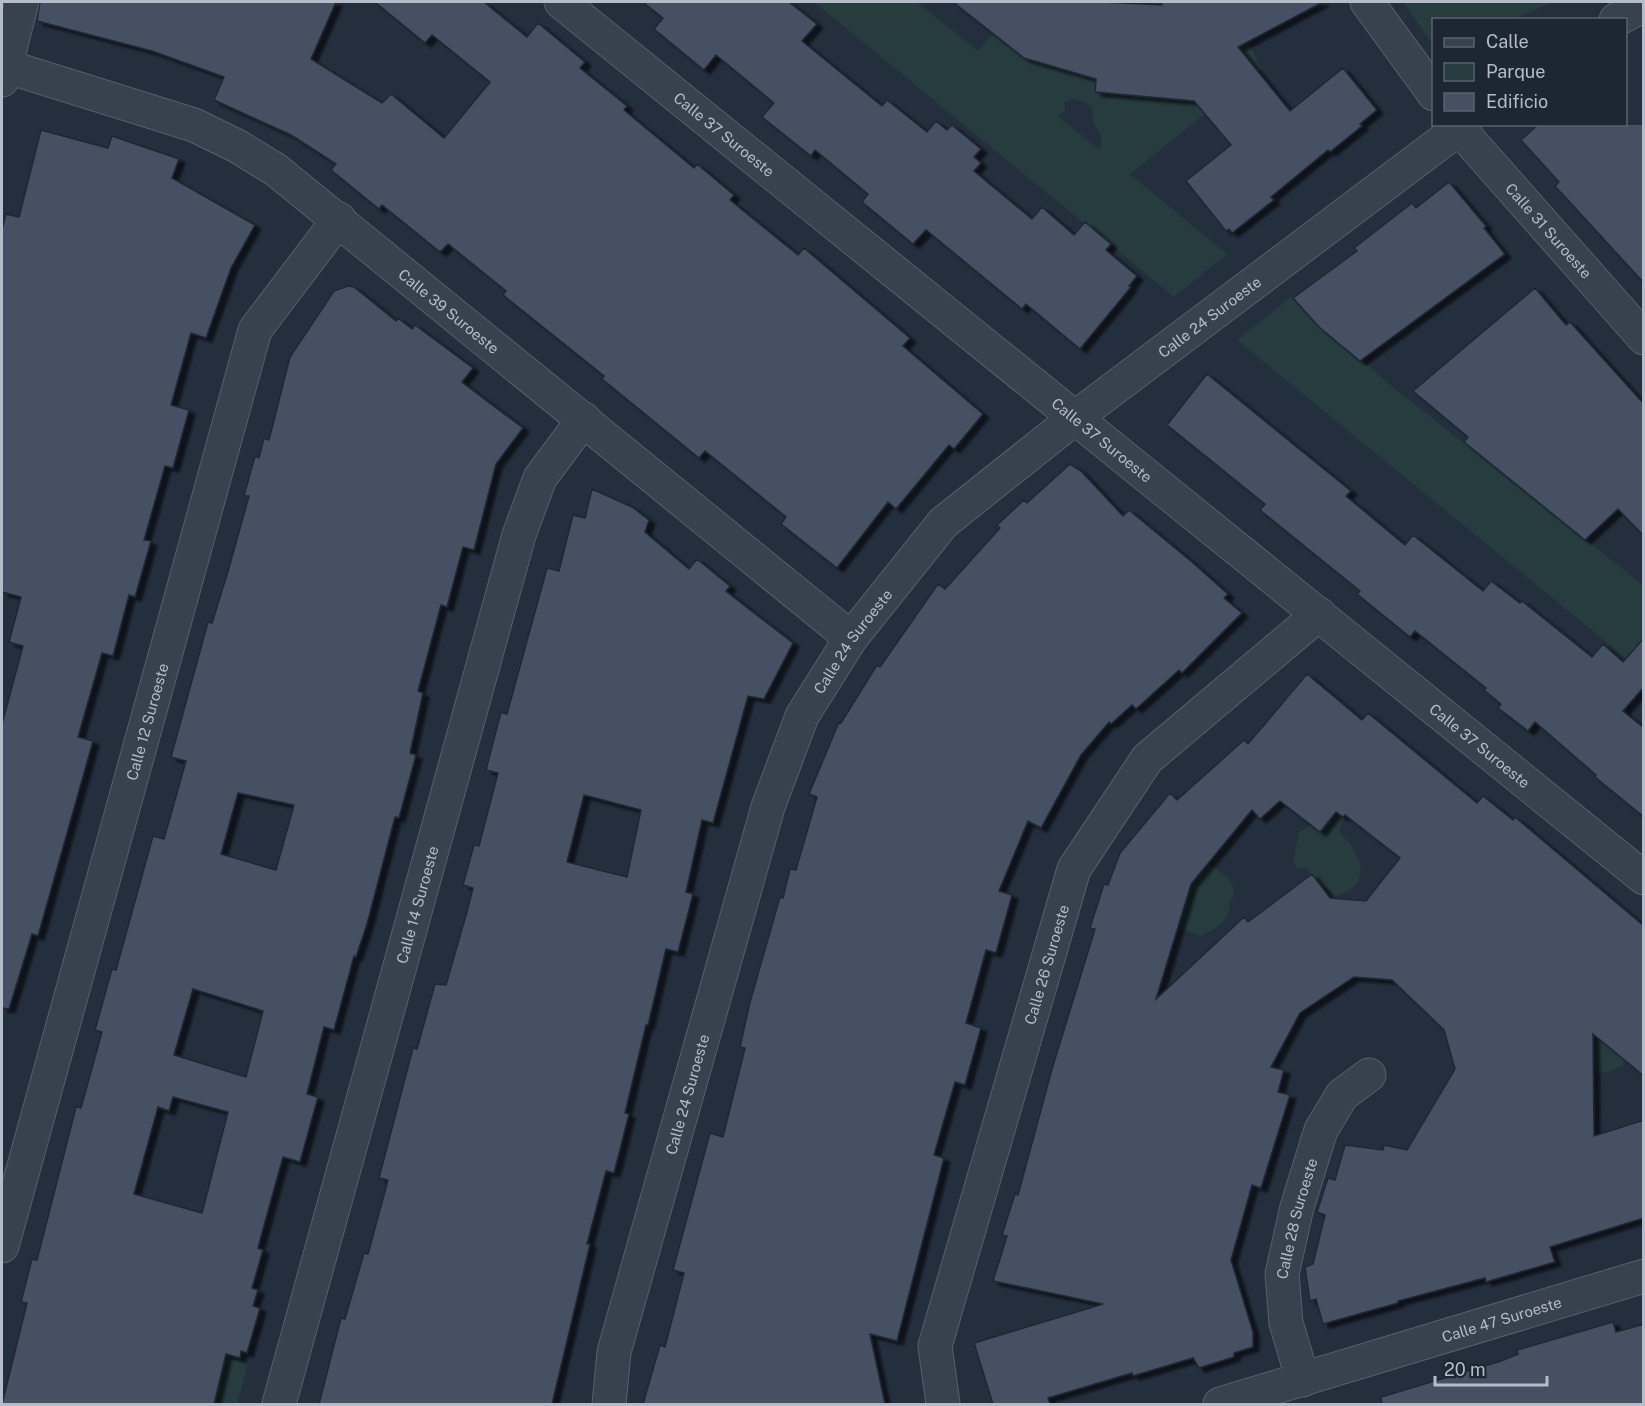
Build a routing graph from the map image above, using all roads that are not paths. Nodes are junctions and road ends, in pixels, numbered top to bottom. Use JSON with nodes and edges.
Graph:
{"nodes":[{"id":1,"x":22,"y":2,"type":"edge"},
{"id":2,"x":561,"y":2,"type":"edge"},
{"id":3,"x":1367,"y":2,"type":"edge"},
{"id":4,"x":1644,"y":5,"type":"edge"},
{"id":5,"x":1620,"y":18,"type":"edge"},
{"id":6,"x":3,"y":70,"type":"edge"},
{"id":7,"x":1432,"y":91,"type":"edge"},
{"id":8,"x":1460,"y":126,"type":"edge"},
{"id":9,"x":339,"y":219,"type":"junction"},
{"id":10,"x":1644,"y":338,"type":"edge"},
{"id":11,"x":1076,"y":417,"type":"junction"},
{"id":12,"x":584,"y":419,"type":"junction"},
{"id":13,"x":1319,"y":614,"type":"junction"},
{"id":14,"x":851,"y":638,"type":"junction"},
{"id":15,"x":1644,"y":878,"type":"edge"},
{"id":16,"x":1369,"y":1075,"type":"dead end"},
{"id":17,"x":2,"y":1246,"type":"edge"},
{"id":18,"x":1644,"y":1276,"type":"edge"},
{"id":19,"x":1303,"y":1380,"type":"junction"},
{"id":20,"x":279,"y":1404,"type":"edge"},
{"id":21,"x":609,"y":1404,"type":"edge"},
{"id":22,"x":943,"y":1404,"type":"edge"},
{"id":23,"x":1220,"y":1404,"type":"edge"}],
"edges":[{"from":1,"to":6,"type":"street"},
{"from":2,"to":11,"type":"street","name":"Calle 37 Suroeste"},
{"from":3,"to":7,"type":"street"},
{"from":4,"to":5,"type":"street"},
{"from":6,"to":9,"type":"street","name":"Calle 39 Suroeste"},
{"from":8,"to":10,"type":"street","name":"Calle 31 Suroeste"},
{"from":8,"to":11,"type":"street","name":"Calle 24 Suroeste"},
{"from":9,"to":12,"type":"street","name":"Calle 39 Suroeste"},
{"from":9,"to":17,"type":"street","name":"Calle 12 Suroeste"},
{"from":11,"to":13,"type":"street","name":"Calle 37 Suroeste"},
{"from":11,"to":14,"type":"street","name":"Calle 24 Suroeste"},
{"from":12,"to":14,"type":"street","name":"Calle 39 Suroeste"},
{"from":12,"to":20,"type":"street","name":"Calle 14 Suroeste"},
{"from":13,"to":15,"type":"street","name":"Calle 37 Suroeste"},
{"from":13,"to":22,"type":"street","name":"Calle 26 Suroeste"},
{"from":14,"to":21,"type":"street","name":"Calle 24 Suroeste"},
{"from":16,"to":19,"type":"street","name":"Calle 28 Suroeste"},
{"from":18,"to":19,"type":"street","name":"Calle 47 Suroeste"},
{"from":19,"to":23,"type":"street","name":"Calle 47 Suroeste"}]}
